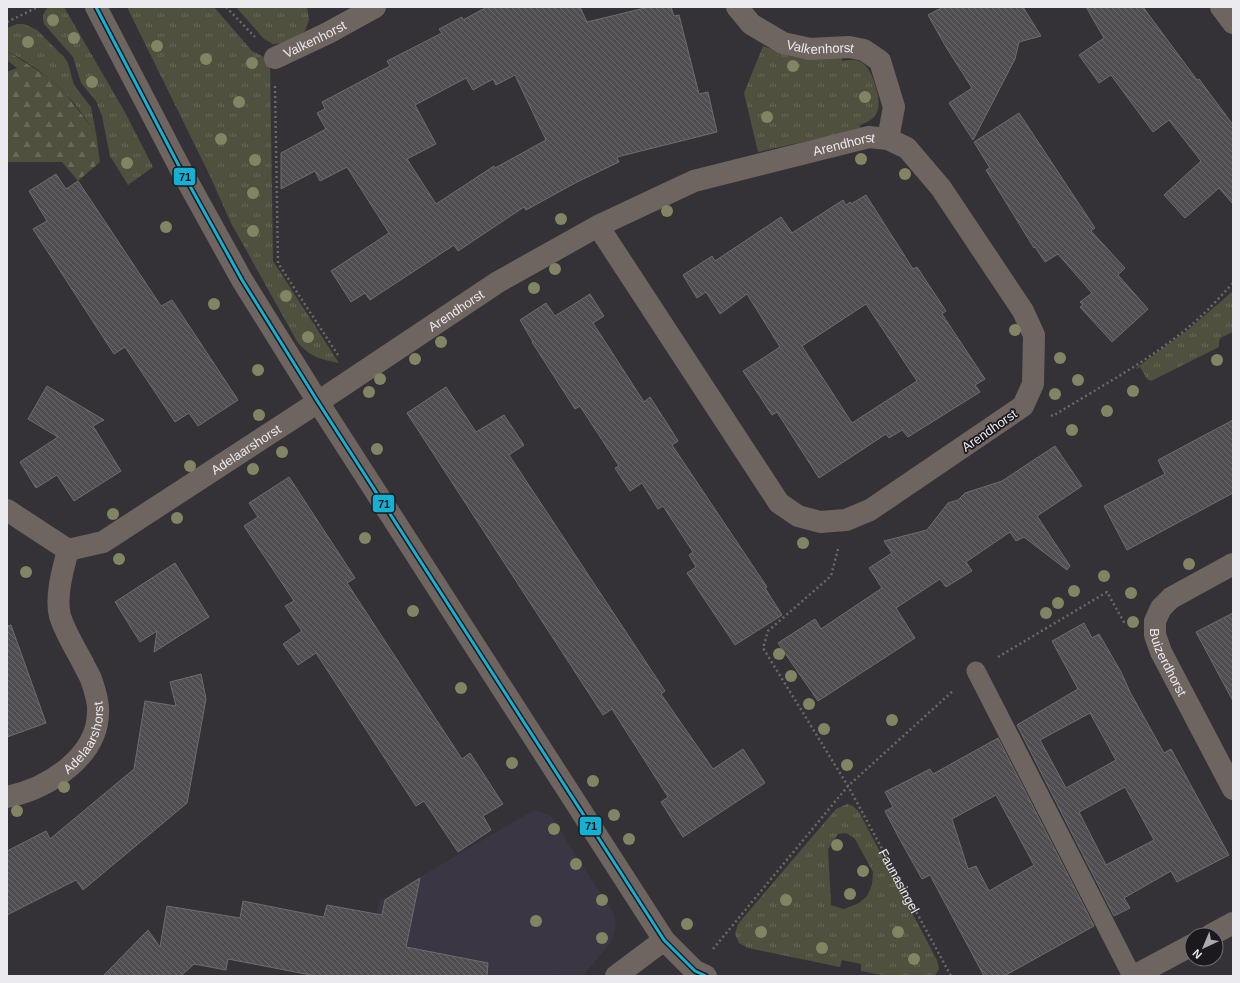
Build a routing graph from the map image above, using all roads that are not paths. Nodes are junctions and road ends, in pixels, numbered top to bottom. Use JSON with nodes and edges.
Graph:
{"nodes":[{"id":1,"x":96,"y":7,"type":"edge"},
{"id":2,"x":375,"y":7,"type":"edge"},
{"id":3,"x":736,"y":7,"type":"edge"},
{"id":4,"x":1221,"y":7,"type":"edge"},
{"id":5,"x":1233,"y":23,"type":"edge"},
{"id":6,"x":275,"y":58,"type":"road end"},
{"id":7,"x":888,"y":139,"type":"junction"},
{"id":8,"x":598,"y":226,"type":"junction"},
{"id":9,"x":318,"y":402,"type":"junction"},
{"id":10,"x":7,"y":510,"type":"edge"},
{"id":11,"x":68,"y":550,"type":"junction"},
{"id":12,"x":1233,"y":564,"type":"edge"},
{"id":13,"x":976,"y":670,"type":"dead end"},
{"id":14,"x":1233,"y":788,"type":"edge"},
{"id":15,"x":7,"y":797,"type":"edge"},
{"id":16,"x":1233,"y":923,"type":"edge"},
{"id":17,"x":1224,"y":928,"type":"edge"},
{"id":18,"x":664,"y":940,"type":"junction"},
{"id":19,"x":1184,"y":949,"type":"edge"},
{"id":20,"x":700,"y":974,"type":"edge"},
{"id":21,"x":616,"y":976,"type":"edge"},
{"id":22,"x":1133,"y":976,"type":"edge"}],
"edges":[{"from":1,"to":9,"type":"street"},
{"from":2,"to":6,"type":"street","name":"Valkenhorst"},
{"from":3,"to":7,"type":"street","name":"Valkenhorst"},
{"from":4,"to":5,"type":"street"},
{"from":7,"to":8,"type":"street","name":"Arendhorst"},
{"from":7,"to":8,"type":"street","name":"Arendhorst"},
{"from":8,"to":9,"type":"street","name":"Arendhorst"},
{"from":9,"to":11,"type":"street","name":"Adelaarshorst"},
{"from":9,"to":18,"type":"street"},
{"from":10,"to":11,"type":"street"},
{"from":11,"to":15,"type":"street","name":"Adelaarshorst"},
{"from":12,"to":14,"type":"street","name":"Buizerdhorst"},
{"from":13,"to":22,"type":"lane"},
{"from":16,"to":17,"type":"street"},
{"from":18,"to":20,"type":"street"},
{"from":18,"to":21,"type":"street"},
{"from":19,"to":22,"type":"street"}]}
